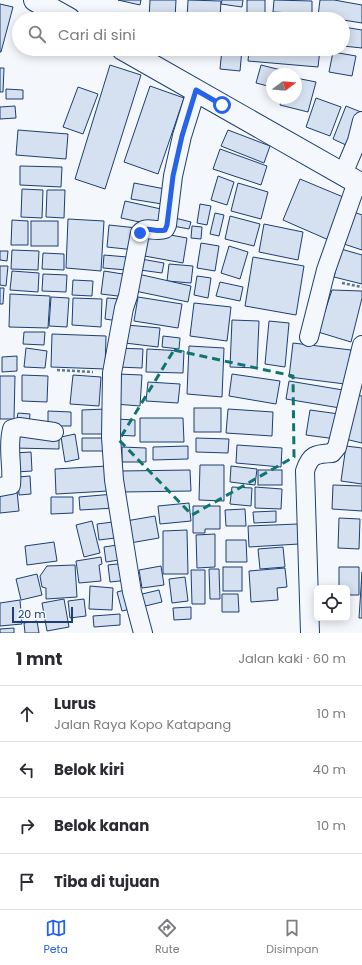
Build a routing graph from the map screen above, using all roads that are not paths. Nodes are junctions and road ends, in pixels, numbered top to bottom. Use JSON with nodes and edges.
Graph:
{"nodes":[{"id":1,"x":35,"y":0,"type":"edge"},
{"id":2,"x":56,"y":12,"type":"edge"},
{"id":3,"x":135,"y":56,"type":"edge"},
{"id":4,"x":196,"y":90,"type":"junction"},
{"id":5,"x":362,"y":121,"type":"edge"},
{"id":6,"x":354,"y":180,"type":"edge"},
{"id":7,"x":309,"y":337,"type":"dead end"},
{"id":8,"x":362,"y":345,"type":"edge"},
{"id":9,"x":54,"y":432,"type":"dead end"},
{"id":10,"x":0,"y":487,"type":"edge"},
{"id":11,"x":143,"y":633,"type":"edge"},
{"id":12,"x":310,"y":633,"type":"edge"}],
"edges":[{"from":1,"to":2,"type":"main road"},
{"from":3,"to":4,"type":"main road"},
{"from":4,"to":6,"type":"main road"},
{"from":4,"to":11,"type":"street"},
{"from":5,"to":6,"type":"street"},
{"from":6,"to":7,"type":"street"},
{"from":8,"to":12,"type":"street"},
{"from":9,"to":10,"type":"street"}]}
